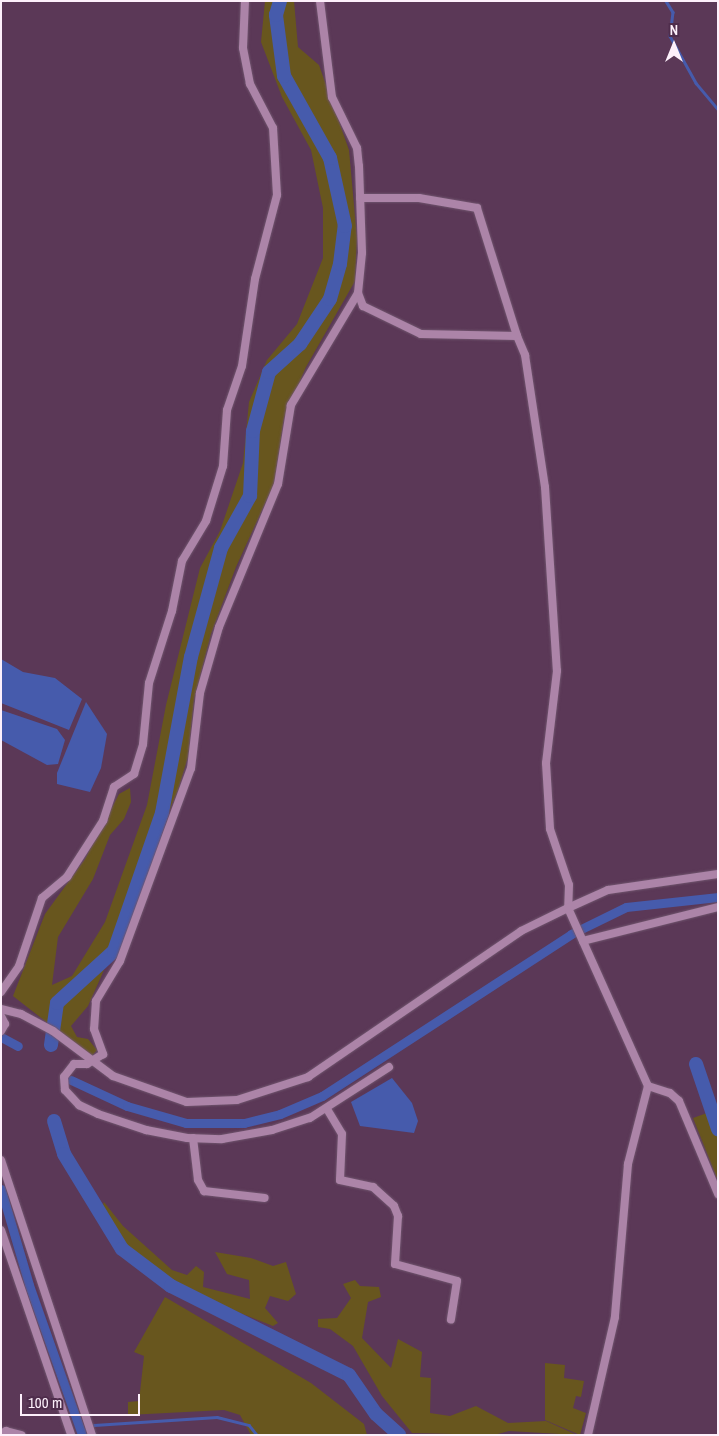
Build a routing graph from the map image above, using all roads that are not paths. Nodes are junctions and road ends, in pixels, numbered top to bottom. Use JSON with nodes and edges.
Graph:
{"nodes":[{"id":1,"x":245,"y":1,"type":"edge"},
{"id":2,"x":320,"y":1,"type":"edge"},
{"id":3,"x":360,"y":198,"type":"junction"},
{"id":4,"x":358,"y":293,"type":"junction"},
{"id":5,"x":517,"y":336,"type":"junction"},
{"id":6,"x":718,"y":874,"type":"edge"},
{"id":7,"x":718,"y":907,"type":"edge"},
{"id":8,"x":569,"y":911,"type":"junction"},
{"id":9,"x":583,"y":942,"type":"junction"},
{"id":10,"x":1,"y":992,"type":"edge"},
{"id":11,"x":1,"y":1009,"type":"edge"},
{"id":12,"x":1,"y":1016,"type":"edge"},
{"id":13,"x":3,"y":1027,"type":"edge"},
{"id":14,"x":90,"y":1062,"type":"junction"},
{"id":15,"x":389,"y":1067,"type":"dead end"},
{"id":16,"x":648,"y":1086,"type":"junction"},
{"id":17,"x":327,"y":1109,"type":"junction"},
{"id":18,"x":193,"y":1138,"type":"junction"},
{"id":19,"x":1,"y":1160,"type":"edge"},
{"id":20,"x":718,"y":1194,"type":"edge"},
{"id":21,"x":265,"y":1198,"type":"dead end"},
{"id":22,"x":1,"y":1231,"type":"edge"},
{"id":23,"x":451,"y":1320,"type":"dead end"},
{"id":24,"x":70,"y":1433,"type":"edge"},
{"id":25,"x":1,"y":1434,"type":"edge"},
{"id":26,"x":21,"y":1435,"type":"edge"},
{"id":27,"x":61,"y":1435,"type":"edge"},
{"id":28,"x":92,"y":1435,"type":"edge"},
{"id":29,"x":588,"y":1435,"type":"edge"}],
"edges":[{"from":1,"to":10,"type":"street"},
{"from":2,"to":3,"type":"street"},
{"from":3,"to":4,"type":"street"},
{"from":3,"to":5,"type":"street"},
{"from":4,"to":5,"type":"street"},
{"from":4,"to":14,"type":"street"},
{"from":5,"to":8,"type":"street"},
{"from":6,"to":8,"type":"street"},
{"from":7,"to":9,"type":"street"},
{"from":8,"to":9,"type":"street"},
{"from":8,"to":14,"type":"street"},
{"from":9,"to":16,"type":"street"},
{"from":11,"to":14,"type":"street"},
{"from":12,"to":13,"type":"street"},
{"from":14,"to":18,"type":"street"},
{"from":15,"to":17,"type":"street"},
{"from":16,"to":20,"type":"street"},
{"from":16,"to":29,"type":"street"},
{"from":17,"to":18,"type":"street"},
{"from":17,"to":23,"type":"street"},
{"from":18,"to":21,"type":"street"},
{"from":19,"to":28,"type":"street"},
{"from":22,"to":24,"type":"street"},
{"from":24,"to":27,"type":"street"},
{"from":25,"to":26,"type":"street"}]}
